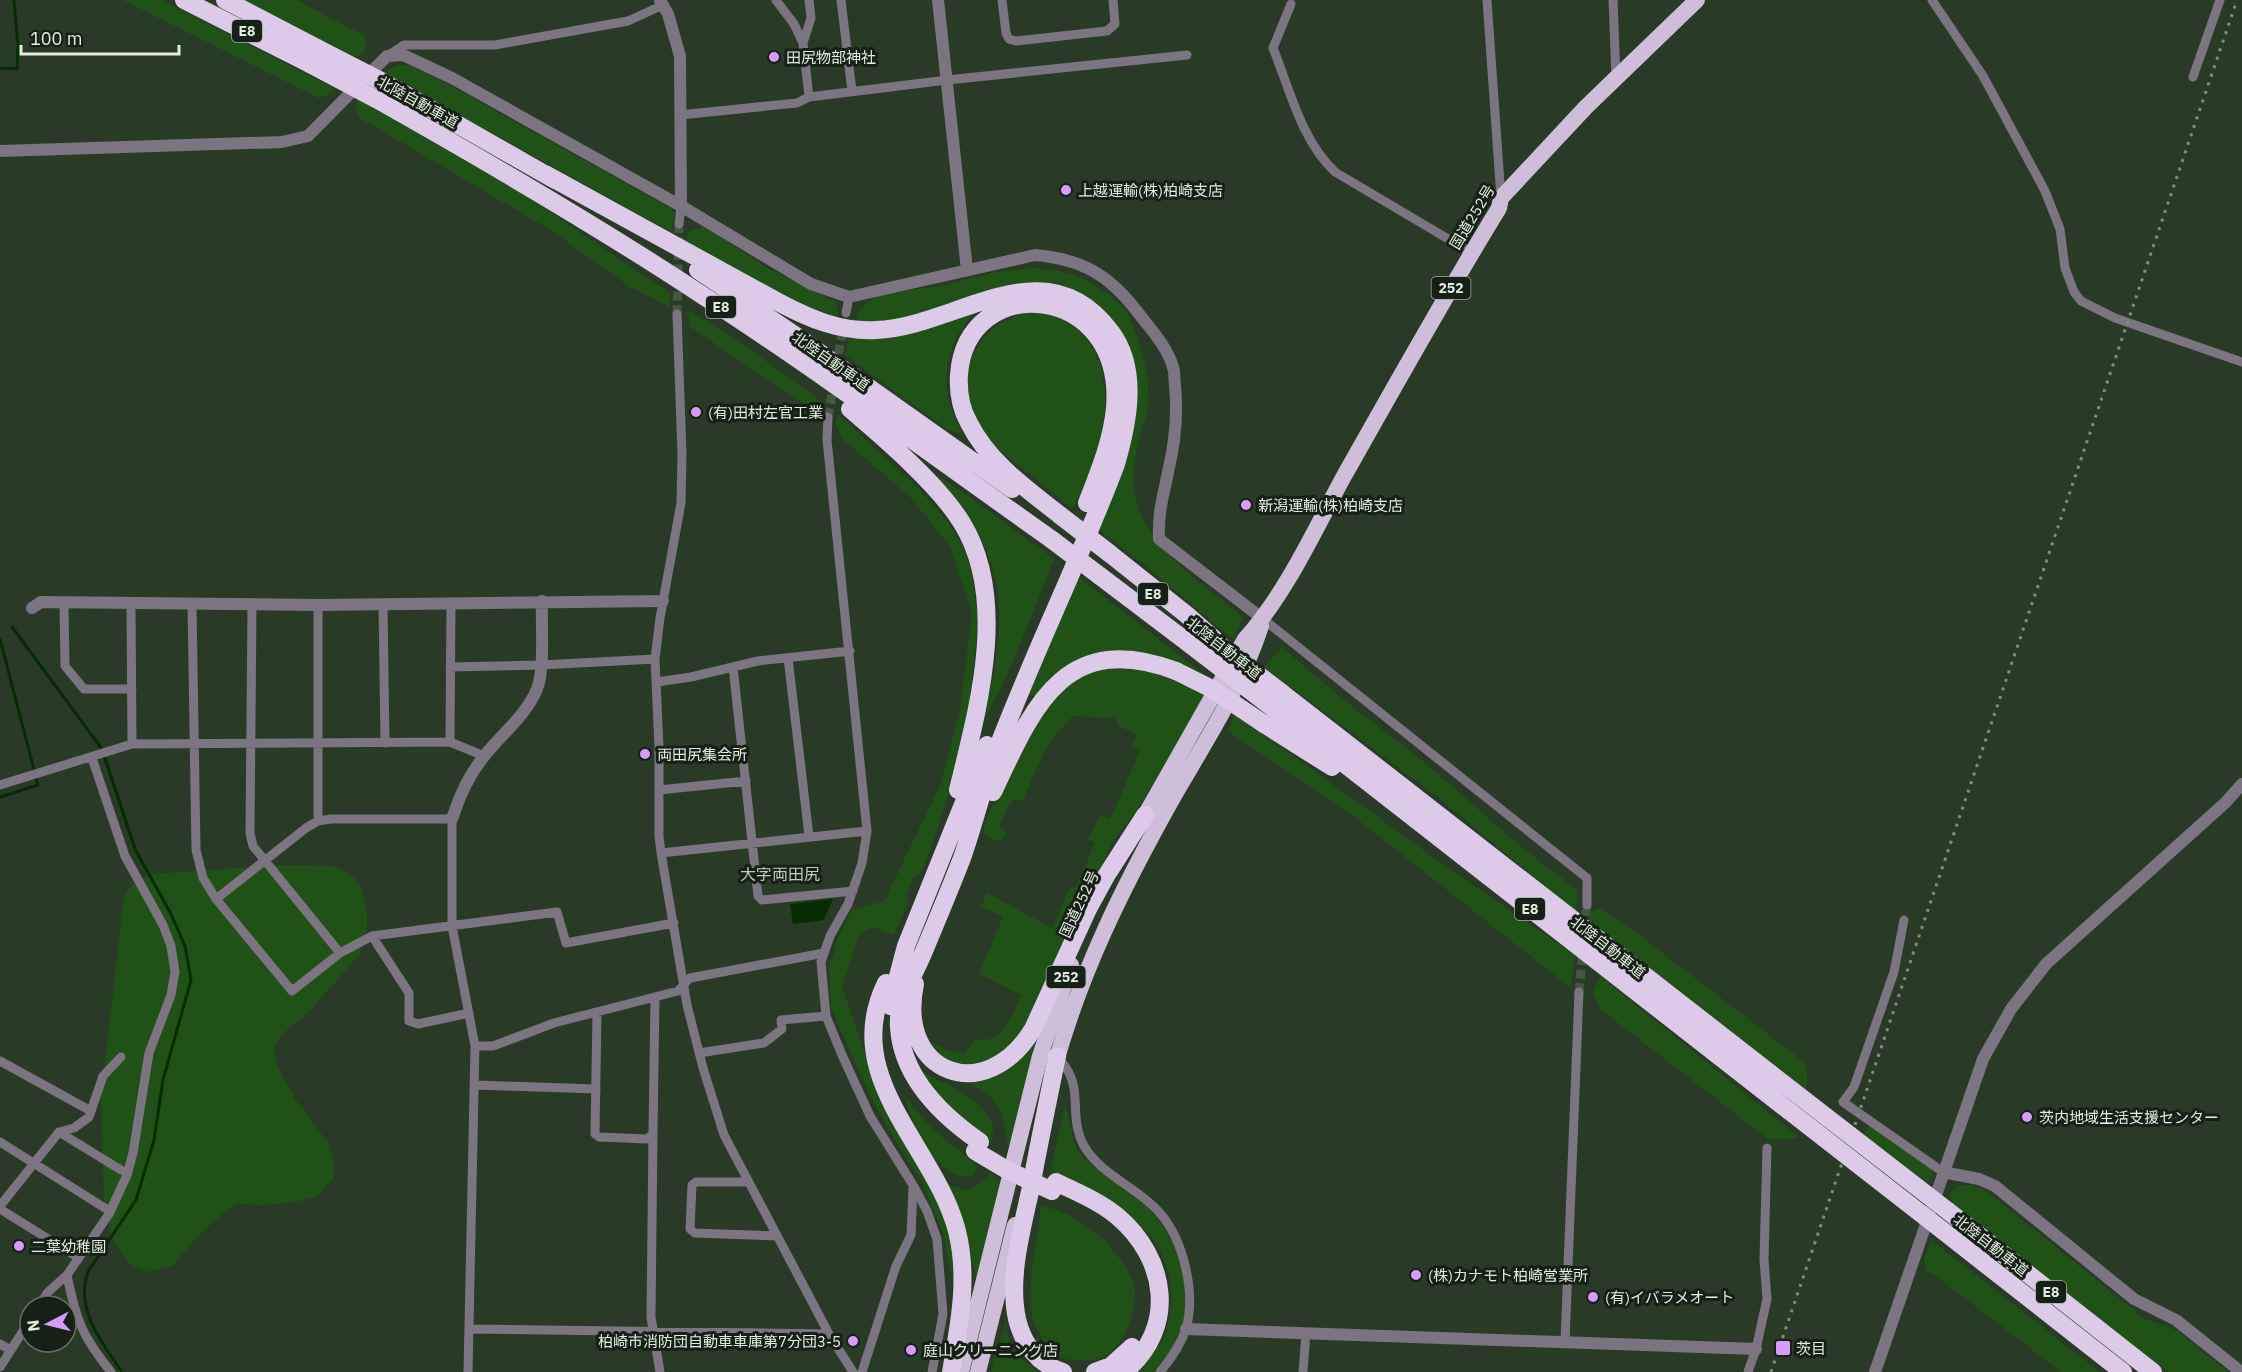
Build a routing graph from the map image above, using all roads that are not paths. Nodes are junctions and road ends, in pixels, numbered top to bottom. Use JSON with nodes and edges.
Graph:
{"nodes":[{"id":1,"x":184,"y":0,"type":"edge"},
{"id":2,"x":225,"y":0,"type":"edge"},
{"id":3,"x":776,"y":0,"type":"edge"},
{"id":4,"x":809,"y":0,"type":"edge"},
{"id":5,"x":841,"y":0,"type":"edge"},
{"id":6,"x":938,"y":0,"type":"edge"},
{"id":7,"x":1002,"y":0,"type":"edge"},
{"id":8,"x":1113,"y":0,"type":"edge"},
{"id":9,"x":1487,"y":0,"type":"edge"},
{"id":10,"x":1613,"y":0,"type":"edge"},
{"id":11,"x":1696,"y":0,"type":"edge"},
{"id":12,"x":1932,"y":0,"type":"edge"},
{"id":13,"x":2220,"y":0,"type":"edge"},
{"id":14,"x":661,"y":2,"type":"edge"},
{"id":15,"x":1291,"y":4,"type":"dead end"},
{"id":16,"x":803,"y":43,"type":"junction"},
{"id":17,"x":1187,"y":55,"type":"dead end"},
{"id":18,"x":314,"y":56,"type":"junction"},
{"id":19,"x":387,"y":56,"type":"junction"},
{"id":20,"x":2193,"y":77,"type":"dead end"},
{"id":21,"x":1616,"y":78,"type":"junction"},
{"id":22,"x":947,"y":80,"type":"junction"},
{"id":23,"x":380,"y":91,"type":"junction"},
{"id":24,"x":852,"y":92,"type":"junction"},
{"id":25,"x":809,"y":97,"type":"junction"},
{"id":26,"x":680,"y":115,"type":"junction"},
{"id":27,"x":0,"y":151,"type":"edge"},
{"id":28,"x":544,"y":174,"type":"junction"},
{"id":29,"x":1502,"y":198,"type":"junction"},
{"id":30,"x":681,"y":206,"type":"junction"},
{"id":31,"x":679,"y":224,"type":"tunnel mouth"},
{"id":32,"x":624,"y":245,"type":"junction"},
{"id":33,"x":1472,"y":253,"type":"junction"},
{"id":34,"x":967,"y":270,"type":"junction"},
{"id":35,"x":849,"y":297,"type":"junction"},
{"id":36,"x":846,"y":313,"type":"tunnel mouth"},
{"id":37,"x":676,"y":314,"type":"tunnel mouth"},
{"id":38,"x":2242,"y":362,"type":"edge"},
{"id":39,"x":828,"y":417,"type":"tunnel mouth"},
{"id":40,"x":1060,"y":519,"type":"junction"},
{"id":41,"x":1105,"y":562,"type":"junction"},
{"id":42,"x":542,"y":601,"type":"junction"},
{"id":43,"x":663,"y":601,"type":"junction"},
{"id":44,"x":451,"y":603,"type":"junction"},
{"id":45,"x":64,"y":604,"type":"junction"},
{"id":46,"x":132,"y":604,"type":"junction"},
{"id":47,"x":383,"y":604,"type":"junction"},
{"id":48,"x":192,"y":605,"type":"junction"},
{"id":49,"x":252,"y":605,"type":"junction"},
{"id":50,"x":318,"y":605,"type":"junction"},
{"id":51,"x":32,"y":608,"type":"dead end"},
{"id":52,"x":1263,"y":619,"type":"junction"},
{"id":53,"x":1198,"y":634,"type":"junction"},
{"id":54,"x":850,"y":651,"type":"junction"},
{"id":55,"x":788,"y":658,"type":"junction"},
{"id":56,"x":655,"y":659,"type":"junction"},
{"id":57,"x":541,"y":665,"type":"junction"},
{"id":58,"x":450,"y":667,"type":"junction"},
{"id":59,"x":733,"y":667,"type":"junction"},
{"id":60,"x":657,"y":682,"type":"junction"},
{"id":61,"x":132,"y":690,"type":"junction"},
{"id":62,"x":1273,"y":708,"type":"junction"},
{"id":63,"x":385,"y":742,"type":"junction"},
{"id":64,"x":450,"y":742,"type":"junction"},
{"id":65,"x":132,"y":744,"type":"junction"},
{"id":66,"x":193,"y":744,"type":"junction"},
{"id":67,"x":253,"y":744,"type":"junction"},
{"id":68,"x":317,"y":744,"type":"junction"},
{"id":69,"x":484,"y":756,"type":"junction"},
{"id":70,"x":93,"y":758,"type":"junction"},
{"id":71,"x":746,"y":781,"type":"junction"},
{"id":72,"x":2242,"y":784,"type":"edge"},
{"id":73,"x":0,"y":785,"type":"edge"},
{"id":74,"x":658,"y":790,"type":"junction"},
{"id":75,"x":1145,"y":815,"type":"junction"},
{"id":76,"x":452,"y":819,"type":"junction"},
{"id":77,"x":318,"y":821,"type":"junction"},
{"id":78,"x":867,"y":831,"type":"junction"},
{"id":79,"x":809,"y":836,"type":"junction"},
{"id":80,"x":752,"y":842,"type":"junction"},
{"id":81,"x":944,"y":850,"type":"junction"},
{"id":82,"x":662,"y":853,"type":"junction"},
{"id":83,"x":962,"y":857,"type":"junction"},
{"id":84,"x":264,"y":861,"type":"junction"},
{"id":85,"x":853,"y":891,"type":"junction"},
{"id":86,"x":216,"y":899,"type":"junction"},
{"id":87,"x":1587,"y":905,"type":"tunnel mouth"},
{"id":88,"x":1904,"y":920,"type":"dead end"},
{"id":89,"x":674,"y":923,"type":"junction"},
{"id":90,"x":452,"y":926,"type":"junction"},
{"id":91,"x":372,"y":936,"type":"junction"},
{"id":92,"x":906,"y":946,"type":"junction"},
{"id":93,"x":340,"y":953,"type":"junction"},
{"id":94,"x":824,"y":953,"type":"junction"},
{"id":95,"x":923,"y":953,"type":"junction"},
{"id":96,"x":684,"y":986,"type":"junction"},
{"id":97,"x":1579,"y":992,"type":"tunnel mouth"},
{"id":98,"x":656,"y":997,"type":"junction"},
{"id":99,"x":597,"y":1012,"type":"junction"},
{"id":100,"x":469,"y":1013,"type":"junction"},
{"id":101,"x":826,"y":1016,"type":"junction"},
{"id":102,"x":474,"y":1046,"type":"junction"},
{"id":103,"x":699,"y":1053,"type":"junction"},
{"id":104,"x":1057,"y":1056,"type":"junction"},
{"id":105,"x":121,"y":1057,"type":"dead end"},
{"id":106,"x":0,"y":1061,"type":"edge"},
{"id":107,"x":475,"y":1085,"type":"junction"},
{"id":108,"x":596,"y":1089,"type":"junction"},
{"id":109,"x":91,"y":1111,"type":"junction"},
{"id":110,"x":59,"y":1132,"type":"junction"},
{"id":111,"x":653,"y":1132,"type":"junction"},
{"id":112,"x":0,"y":1142,"type":"edge"},
{"id":113,"x":978,"y":1147,"type":"junction"},
{"id":114,"x":1767,"y":1148,"type":"dead end"},
{"id":115,"x":34,"y":1163,"type":"junction"},
{"id":116,"x":121,"y":1170,"type":"dead end"},
{"id":117,"x":1943,"y":1172,"type":"junction"},
{"id":118,"x":747,"y":1182,"type":"junction"},
{"id":119,"x":913,"y":1185,"type":"junction"},
{"id":120,"x":1054,"y":1186,"type":"junction"},
{"id":121,"x":0,"y":1208,"type":"edge"},
{"id":122,"x":109,"y":1214,"type":"junction"},
{"id":123,"x":777,"y":1236,"type":"junction"},
{"id":124,"x":79,"y":1258,"type":"junction"},
{"id":125,"x":67,"y":1275,"type":"junction"},
{"id":126,"x":47,"y":1294,"type":"edge"},
{"id":127,"x":469,"y":1329,"type":"junction"},
{"id":128,"x":1186,"y":1329,"type":"junction"},
{"id":129,"x":653,"y":1332,"type":"junction"},
{"id":130,"x":1306,"y":1333,"type":"junction"},
{"id":131,"x":829,"y":1334,"type":"junction"},
{"id":132,"x":18,"y":1339,"type":"edge"},
{"id":133,"x":1565,"y":1341,"type":"junction"},
{"id":134,"x":0,"y":1344,"type":"edge"},
{"id":135,"x":1756,"y":1349,"type":"junction"},
{"id":136,"x":11,"y":1350,"type":"junction"},
{"id":137,"x":0,"y":1367,"type":"edge"},
{"id":138,"x":111,"y":1372,"type":"edge"},
{"id":139,"x":468,"y":1372,"type":"edge"},
{"id":140,"x":660,"y":1372,"type":"edge"},
{"id":141,"x":852,"y":1372,"type":"edge"},
{"id":142,"x":862,"y":1372,"type":"edge"},
{"id":143,"x":932,"y":1372,"type":"edge"},
{"id":144,"x":951,"y":1372,"type":"edge"},
{"id":145,"x":961,"y":1372,"type":"edge"},
{"id":146,"x":978,"y":1372,"type":"edge"},
{"id":147,"x":1063,"y":1372,"type":"edge"},
{"id":148,"x":1095,"y":1372,"type":"edge"},
{"id":149,"x":1124,"y":1372,"type":"edge"},
{"id":150,"x":1160,"y":1372,"type":"edge"},
{"id":151,"x":1304,"y":1372,"type":"edge"},
{"id":152,"x":1748,"y":1372,"type":"edge"},
{"id":153,"x":1875,"y":1372,"type":"edge"},
{"id":154,"x":2123,"y":1372,"type":"edge"},
{"id":155,"x":2153,"y":1372,"type":"edge"},
{"id":156,"x":2241,"y":1372,"type":"edge"}],
"edges":[{"from":1,"to":18,"type":"highway","name":"北陸自動車道","number":"E8"},
{"from":2,"to":18,"type":"highway","name":"北陸自動車道","number":"E8"},
{"from":3,"to":16,"type":"street"},
{"from":4,"to":16,"type":"street"},
{"from":5,"to":24,"type":"street"},
{"from":6,"to":22,"type":"street"},
{"from":7,"to":8,"type":"street"},
{"from":9,"to":29,"type":"street"},
{"from":10,"to":21,"type":"street"},
{"from":11,"to":21,"type":"highway","name":"国道252号","number":"252"},
{"from":12,"to":38,"type":"street"},
{"from":13,"to":20,"type":"street"},
{"from":14,"to":19,"type":"street"},
{"from":14,"to":26,"type":"street"},
{"from":15,"to":33,"type":"street"},
{"from":16,"to":25,"type":"street"},
{"from":17,"to":22,"type":"street"},
{"from":18,"to":23,"type":"highway","name":"北陸自動車道","number":"E8","bridge":true},
{"from":19,"to":27,"type":"street"},
{"from":19,"to":30,"type":"street"},
{"from":21,"to":29,"type":"highway","name":"国道252号","number":"252"},
{"from":22,"to":24,"type":"street"},
{"from":22,"to":34,"type":"street"},
{"from":23,"to":28,"type":"highway","name":"北陸自動車道","number":"E8"},
{"from":23,"to":32,"type":"highway","name":"北陸自動車道","number":"E8"},
{"from":24,"to":25,"type":"street"},
{"from":25,"to":26,"type":"street"},
{"from":26,"to":30,"type":"street"},
{"from":28,"to":40,"type":"highway","name":"北陸自動車道","number":"E8"},
{"from":28,"to":83,"type":"highway"},
{"from":29,"to":33,"type":"highway","name":"国道252号","number":"252"},
{"from":30,"to":31,"type":"street"},
{"from":30,"to":35,"type":"street"},
{"from":32,"to":41,"type":"highway","name":"北陸自動車道","number":"E8","bridge":true},
{"from":32,"to":81,"type":"highway"},
{"from":33,"to":52,"type":"highway","name":"国道252号","number":"252"},
{"from":34,"to":35,"type":"street"},
{"from":34,"to":52,"type":"street"},
{"from":35,"to":36,"type":"street"},
{"from":37,"to":43,"type":"street"},
{"from":39,"to":54,"type":"street"},
{"from":40,"to":41,"type":"highway","name":"北陸自動車道","number":"E8"},
{"from":40,"to":81,"type":"highway"},
{"from":41,"to":53,"type":"highway","name":"北陸自動車道","number":"E8"},
{"from":42,"to":43,"type":"street"},
{"from":42,"to":44,"type":"street"},
{"from":42,"to":57,"type":"street"},
{"from":43,"to":56,"type":"street"},
{"from":44,"to":47,"type":"street"},
{"from":44,"to":58,"type":"street"},
{"from":45,"to":46,"type":"street"},
{"from":45,"to":51,"type":"street"},
{"from":45,"to":61,"type":"street"},
{"from":46,"to":48,"type":"street"},
{"from":46,"to":61,"type":"street"},
{"from":47,"to":50,"type":"street"},
{"from":47,"to":63,"type":"street"},
{"from":48,"to":49,"type":"street"},
{"from":48,"to":66,"type":"street"},
{"from":49,"to":50,"type":"street"},
{"from":49,"to":67,"type":"street"},
{"from":50,"to":68,"type":"street"},
{"from":52,"to":75,"type":"highway","name":"国道252号","number":"252"},
{"from":52,"to":87,"type":"street"},
{"from":52,"to":104,"type":"highway","name":"国道252号","number":"252"},
{"from":53,"to":62,"type":"highway","name":"北陸自動車道","number":"E8","bridge":true},
{"from":53,"to":62,"type":"highway","name":"北陸自動車道","number":"E8","bridge":true},
{"from":54,"to":55,"type":"street"},
{"from":54,"to":78,"type":"street"},
{"from":55,"to":59,"type":"street"},
{"from":55,"to":79,"type":"street"},
{"from":56,"to":57,"type":"street"},
{"from":56,"to":60,"type":"street"},
{"from":57,"to":58,"type":"street"},
{"from":57,"to":69,"type":"street"},
{"from":58,"to":64,"type":"street"},
{"from":59,"to":60,"type":"street"},
{"from":59,"to":71,"type":"street"},
{"from":60,"to":74,"type":"street"},
{"from":61,"to":65,"type":"street"},
{"from":62,"to":83,"type":"highway","bridge":true},
{"from":62,"to":154,"type":"highway","name":"北陸自動車道","number":"E8","bridge":true},
{"from":62,"to":155,"type":"highway","name":"北陸自動車道","number":"E8","bridge":true},
{"from":63,"to":64,"type":"street"},
{"from":63,"to":68,"type":"street"},
{"from":64,"to":69,"type":"street"},
{"from":65,"to":66,"type":"street"},
{"from":65,"to":70,"type":"street"},
{"from":66,"to":67,"type":"street"},
{"from":66,"to":86,"type":"street"},
{"from":67,"to":68,"type":"street"},
{"from":67,"to":84,"type":"street"},
{"from":68,"to":77,"type":"street"},
{"from":69,"to":76,"type":"street"},
{"from":70,"to":73,"type":"street"},
{"from":70,"to":122,"type":"street"},
{"from":71,"to":74,"type":"street"},
{"from":71,"to":80,"type":"street"},
{"from":72,"to":117,"type":"street"},
{"from":74,"to":82,"type":"street"},
{"from":75,"to":95,"type":"highway"},
{"from":75,"to":145,"type":"highway","name":"国道252号","number":"252"},
{"from":76,"to":77,"type":"street"},
{"from":76,"to":90,"type":"street"},
{"from":77,"to":84,"type":"street"},
{"from":78,"to":79,"type":"street"},
{"from":78,"to":85,"type":"street"},
{"from":79,"to":80,"type":"street"},
{"from":80,"to":82,"type":"street"},
{"from":80,"to":85,"type":"street"},
{"from":81,"to":92,"type":"highway"},
{"from":82,"to":89,"type":"street"},
{"from":83,"to":95,"type":"highway"},
{"from":84,"to":86,"type":"street"},
{"from":84,"to":93,"type":"street"},
{"from":85,"to":94,"type":"street"},
{"from":86,"to":93,"type":"street"},
{"from":88,"to":117,"type":"street"},
{"from":89,"to":90,"type":"street"},
{"from":89,"to":96,"type":"street"},
{"from":90,"to":91,"type":"street"},
{"from":90,"to":100,"type":"street"},
{"from":91,"to":93,"type":"street"},
{"from":91,"to":100,"type":"street"},
{"from":92,"to":113,"type":"highway"},
{"from":92,"to":144,"type":"highway"},
{"from":94,"to":96,"type":"street"},
{"from":94,"to":101,"type":"street"},
{"from":95,"to":113,"type":"highway"},
{"from":96,"to":98,"type":"street"},
{"from":96,"to":103,"type":"street"},
{"from":97,"to":133,"type":"street"},
{"from":98,"to":99,"type":"street"},
{"from":98,"to":111,"type":"street"},
{"from":99,"to":102,"type":"street"},
{"from":99,"to":108,"type":"street"},
{"from":100,"to":102,"type":"street"},
{"from":101,"to":103,"type":"street"},
{"from":101,"to":119,"type":"street"},
{"from":102,"to":107,"type":"street"},
{"from":103,"to":118,"type":"street"},
{"from":104,"to":128,"type":"street"},
{"from":104,"to":146,"type":"highway","name":"国道252号","number":"252"},
{"from":104,"to":147,"type":"highway"},
{"from":105,"to":109,"type":"street"},
{"from":106,"to":109,"type":"street"},
{"from":107,"to":108,"type":"street"},
{"from":107,"to":127,"type":"street"},
{"from":108,"to":111,"type":"street"},
{"from":109,"to":110,"type":"street"},
{"from":110,"to":115,"type":"street"},
{"from":110,"to":116,"type":"street"},
{"from":111,"to":129,"type":"street"},
{"from":112,"to":115,"type":"street"},
{"from":113,"to":120,"type":"highway","bridge":true},
{"from":114,"to":135,"type":"street"},
{"from":115,"to":121,"type":"street"},
{"from":115,"to":122,"type":"street"},
{"from":117,"to":153,"type":"street"},
{"from":117,"to":156,"type":"street"},
{"from":118,"to":123,"type":"street"},
{"from":118,"to":123,"type":"street"},
{"from":119,"to":142,"type":"street"},
{"from":119,"to":143,"type":"street"},
{"from":120,"to":148,"type":"highway"},
{"from":120,"to":149,"type":"highway"},
{"from":121,"to":124,"type":"street"},
{"from":122,"to":124,"type":"street"},
{"from":123,"to":131,"type":"street"},
{"from":124,"to":125,"type":"street"},
{"from":125,"to":126,"type":"street"},
{"from":125,"to":138,"type":"street"},
{"from":127,"to":129,"type":"street"},
{"from":127,"to":139,"type":"street"},
{"from":128,"to":130,"type":"street"},
{"from":128,"to":150,"type":"street"},
{"from":129,"to":131,"type":"street"},
{"from":129,"to":140,"type":"street"},
{"from":130,"to":133,"type":"street"},
{"from":130,"to":151,"type":"street"},
{"from":131,"to":141,"type":"street"},
{"from":132,"to":136,"type":"street"},
{"from":133,"to":135,"type":"street"},
{"from":134,"to":136,"type":"street"},
{"from":135,"to":152,"type":"street"},
{"from":136,"to":137,"type":"street"}]}
